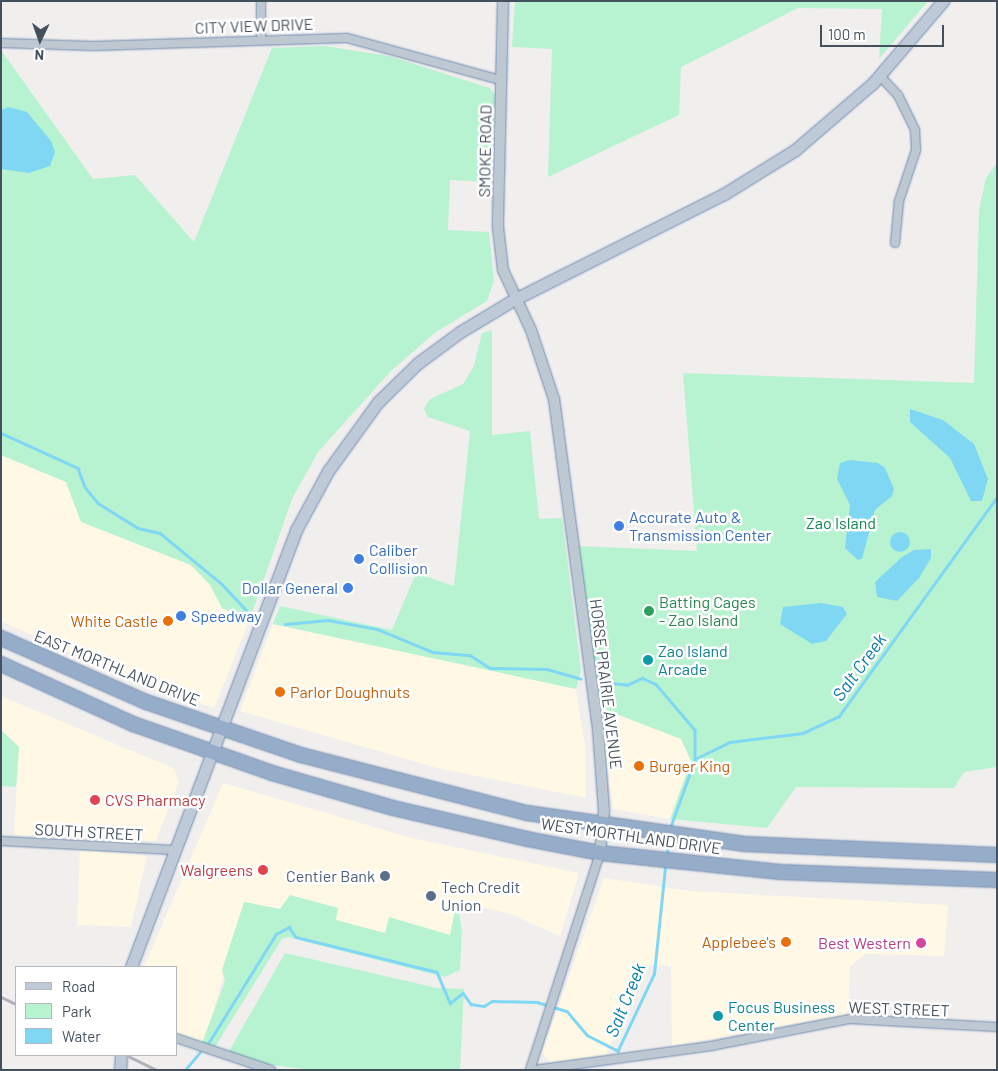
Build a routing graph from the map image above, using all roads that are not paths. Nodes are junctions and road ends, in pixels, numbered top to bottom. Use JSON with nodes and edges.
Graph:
{"nodes":[{"id":1,"x":261,"y":1,"type":"edge"},
{"id":2,"x":503,"y":1,"type":"edge"},
{"id":3,"x":943,"y":1,"type":"edge"},
{"id":4,"x":261,"y":40,"type":"junction"},
{"id":5,"x":1,"y":43,"type":"edge"},
{"id":6,"x":880,"y":76,"type":"junction"},
{"id":7,"x":501,"y":80,"type":"junction"},
{"id":8,"x":895,"y":243,"type":"dead end"},
{"id":9,"x":515,"y":299,"type":"junction"},
{"id":10,"x":1,"y":638,"type":"edge"},
{"id":11,"x":1,"y":664,"type":"edge"},
{"id":12,"x":220,"y":727,"type":"junction"},
{"id":13,"x":212,"y":752,"type":"junction"},
{"id":14,"x":604,"y":826,"type":"junction"},
{"id":15,"x":1,"y":841,"type":"edge"},
{"id":16,"x":175,"y":850,"type":"junction"},
{"id":17,"x":600,"y":853,"type":"junction"},
{"id":18,"x":997,"y":855,"type":"edge"},
{"id":19,"x":997,"y":880,"type":"edge"},
{"id":20,"x":131,"y":966,"type":"edge"},
{"id":21,"x":997,"y":1027,"type":"edge"},
{"id":22,"x":178,"y":1039,"type":"edge"},
{"id":23,"x":121,"y":1056,"type":"edge"},
{"id":24,"x":120,"y":1070,"type":"edge"},
{"id":25,"x":271,"y":1070,"type":"edge"},
{"id":26,"x":530,"y":1070,"type":"edge"},
{"id":27,"x":534,"y":1070,"type":"edge"}],
"edges":[{"from":1,"to":4,"type":"street"},
{"from":2,"to":7,"type":"street","name":"SMOKE ROAD"},
{"from":3,"to":6,"type":"main road"},
{"from":4,"to":5,"type":"street","name":"CITY VIEW DRIVE"},
{"from":4,"to":7,"type":"street","name":"CITY VIEW DRIVE"},
{"from":6,"to":8,"type":"street"},
{"from":6,"to":9,"type":"main road"},
{"from":7,"to":9,"type":"street","name":"SMOKE ROAD"},
{"from":9,"to":12,"type":"main road"},
{"from":9,"to":14,"type":"street","name":"HORSE PRAIRIE AVENUE"},
{"from":10,"to":12,"type":"highway","name":"EAST MORTHLAND DRIVE"},
{"from":11,"to":13,"type":"highway"},
{"from":12,"to":13,"type":"main road"},
{"from":12,"to":14,"type":"highway","name":"WEST MORTHLAND DRIVE"},
{"from":13,"to":16,"type":"main road"},
{"from":13,"to":17,"type":"highway","name":"WEST MORTHLAND DRIVE"},
{"from":14,"to":17,"type":"street","name":"HORSE PRAIRIE AVENUE"},
{"from":14,"to":18,"type":"highway","name":"WEST MORTHLAND DRIVE"},
{"from":15,"to":16,"type":"street","name":"SOUTH STREET"},
{"from":16,"to":20,"type":"main road"},
{"from":17,"to":19,"type":"highway","name":"WEST MORTHLAND DRIVE"},
{"from":17,"to":26,"type":"street","name":"HORSE PRAIRIE AVENUE"},
{"from":21,"to":27,"type":"street","name":"WEST STREET"},
{"from":22,"to":25,"type":"street"},
{"from":23,"to":24,"type":"main road"}]}
